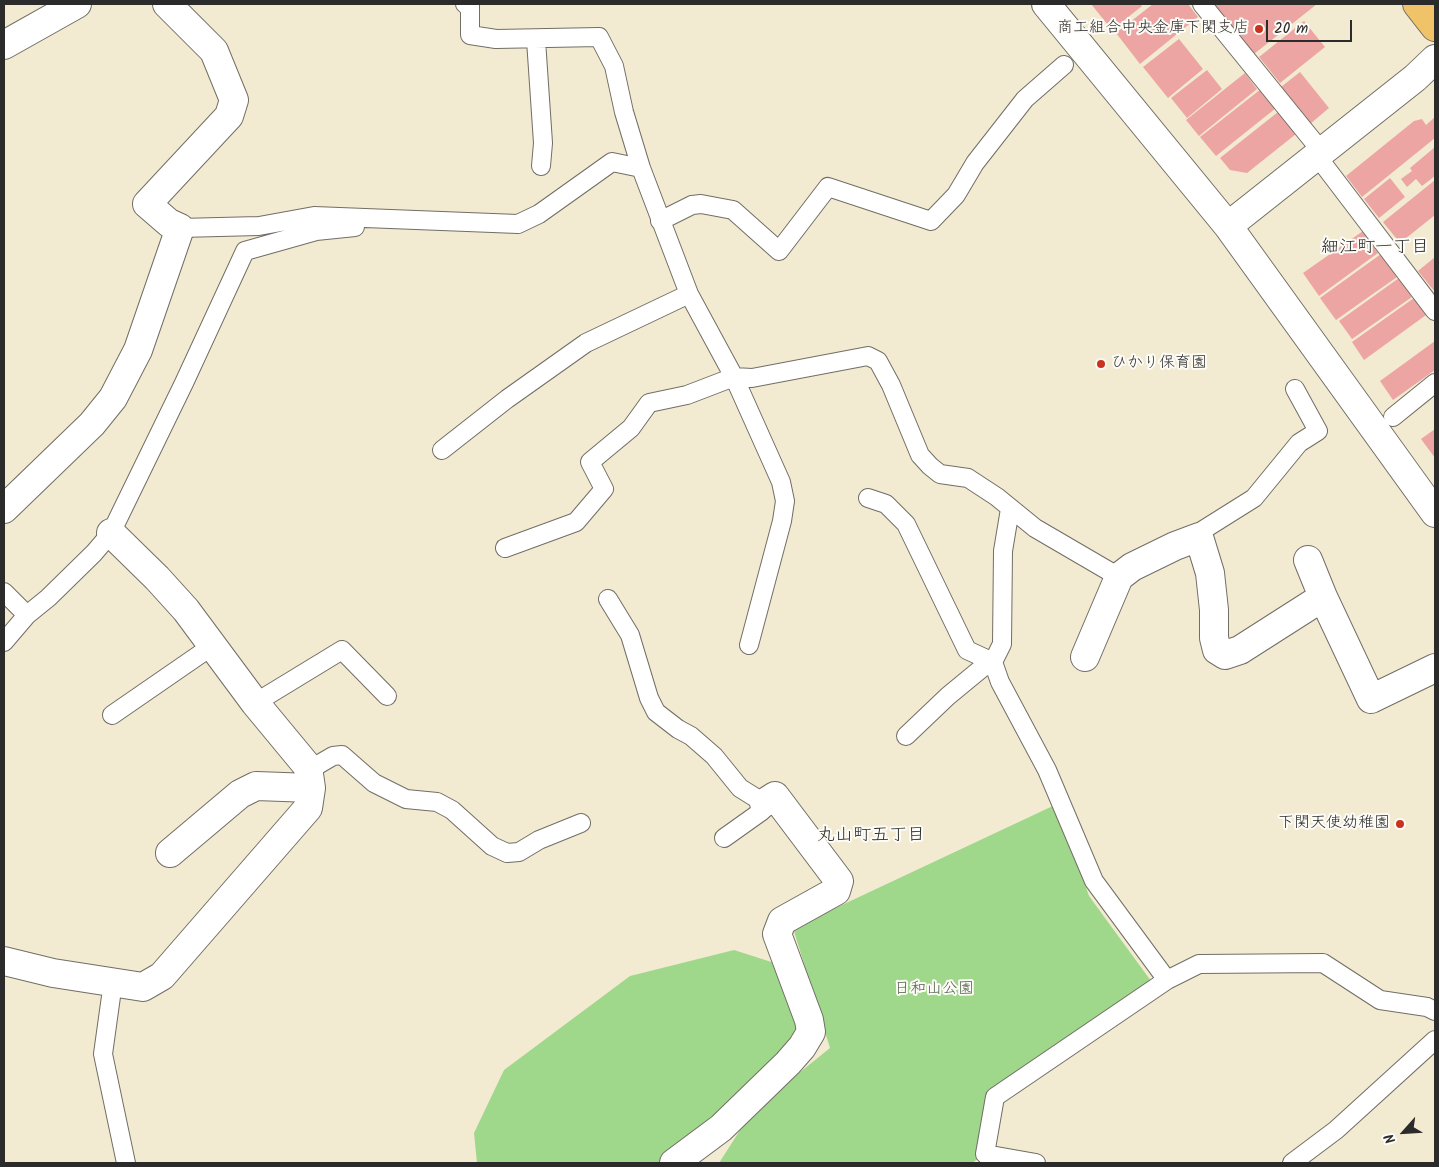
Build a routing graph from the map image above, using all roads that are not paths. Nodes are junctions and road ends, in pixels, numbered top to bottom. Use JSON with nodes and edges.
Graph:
{"nodes":[{"id":1,"x":77,"y":4,"type":"edge"},
{"id":2,"x":167,"y":4,"type":"edge"},
{"id":3,"x":465,"y":4,"type":"edge"},
{"id":4,"x":1046,"y":4,"type":"edge"},
{"id":5,"x":1202,"y":4,"type":"edge"},
{"id":6,"x":1417,"y":4,"type":"edge"},
{"id":7,"x":1435,"y":27,"type":"edge"},
{"id":8,"x":536,"y":40,"type":"junction"},
{"id":9,"x":4,"y":45,"type":"edge"},
{"id":10,"x":1435,"y":59,"type":"edge"},
{"id":11,"x":1064,"y":65,"type":"dead end"},
{"id":12,"x":1320,"y":154,"type":"junction"},
{"id":13,"x":541,"y":166,"type":"dead end"},
{"id":14,"x":641,"y":168,"type":"junction"},
{"id":15,"x":385,"y":220,"type":"junction"},
{"id":16,"x":660,"y":221,"type":"junction"},
{"id":17,"x":1228,"y":226,"type":"junction"},
{"id":18,"x":180,"y":228,"type":"junction"},
{"id":19,"x":689,"y":294,"type":"junction"},
{"id":20,"x":1435,"y":311,"type":"edge"},
{"id":21,"x":734,"y":377,"type":"junction"},
{"id":22,"x":1435,"y":382,"type":"edge"},
{"id":23,"x":1295,"y":389,"type":"dead end"},
{"id":24,"x":1393,"y":417,"type":"dead end"},
{"id":25,"x":442,"y":450,"type":"dead end"},
{"id":26,"x":868,"y":498,"type":"dead end"},
{"id":27,"x":1010,"y":509,"type":"junction"},
{"id":28,"x":4,"y":510,"type":"edge"},
{"id":29,"x":1435,"y":513,"type":"edge"},
{"id":30,"x":111,"y":533,"type":"junction"},
{"id":31,"x":1199,"y":537,"type":"junction"},
{"id":32,"x":505,"y":548,"type":"dead end"},
{"id":33,"x":1308,"y":560,"type":"dead end"},
{"id":34,"x":1119,"y":577,"type":"junction"},
{"id":35,"x":4,"y":592,"type":"edge"},
{"id":36,"x":1323,"y":597,"type":"junction"},
{"id":37,"x":608,"y":599,"type":"dead end"},
{"id":38,"x":27,"y":615,"type":"junction"},
{"id":39,"x":4,"y":642,"type":"edge"},
{"id":40,"x":749,"y":645,"type":"dead end"},
{"id":41,"x":212,"y":646,"type":"junction"},
{"id":42,"x":1085,"y":657,"type":"dead end"},
{"id":43,"x":993,"y":662,"type":"junction"},
{"id":44,"x":1435,"y":668,"type":"edge"},
{"id":45,"x":387,"y":696,"type":"dead end"},
{"id":46,"x":255,"y":703,"type":"junction"},
{"id":47,"x":112,"y":715,"type":"dead end"},
{"id":48,"x":906,"y":736,"type":"dead end"},
{"id":49,"x":310,"y":779,"type":"junction"},
{"id":50,"x":764,"y":803,"type":"junction"},
{"id":51,"x":582,"y":823,"type":"dead end"},
{"id":52,"x":724,"y":838,"type":"dead end"},
{"id":53,"x":170,"y":853,"type":"dead end"},
{"id":54,"x":4,"y":961,"type":"edge"},
{"id":55,"x":1167,"y":980,"type":"junction"},
{"id":56,"x":113,"y":982,"type":"junction"},
{"id":57,"x":1435,"y":1011,"type":"edge"},
{"id":58,"x":1435,"y":1040,"type":"edge"},
{"id":59,"x":126,"y":1163,"type":"edge"},
{"id":60,"x":674,"y":1163,"type":"edge"},
{"id":61,"x":1036,"y":1163,"type":"edge"},
{"id":62,"x":1292,"y":1163,"type":"edge"}],
"edges":[{"from":1,"to":9,"type":"street"},
{"from":2,"to":18,"type":"street"},
{"from":3,"to":8,"type":"lane"},
{"from":4,"to":17,"type":"street"},
{"from":5,"to":12,"type":"lane"},
{"from":6,"to":7,"type":"highway"},
{"from":8,"to":13,"type":"lane"},
{"from":8,"to":14,"type":"lane"},
{"from":10,"to":12,"type":"street"},
{"from":11,"to":16,"type":"lane"},
{"from":12,"to":17,"type":"street"},
{"from":12,"to":20,"type":"lane"},
{"from":14,"to":15,"type":"lane"},
{"from":14,"to":16,"type":"lane"},
{"from":15,"to":18,"type":"lane"},
{"from":15,"to":30,"type":"lane"},
{"from":16,"to":19,"type":"lane"},
{"from":17,"to":29,"type":"street"},
{"from":18,"to":28,"type":"street"},
{"from":19,"to":21,"type":"lane"},
{"from":19,"to":25,"type":"lane"},
{"from":21,"to":27,"type":"lane"},
{"from":21,"to":32,"type":"lane"},
{"from":21,"to":40,"type":"lane"},
{"from":22,"to":24,"type":"lane"},
{"from":23,"to":31,"type":"lane"},
{"from":26,"to":43,"type":"lane"},
{"from":27,"to":34,"type":"lane"},
{"from":27,"to":43,"type":"lane"},
{"from":30,"to":38,"type":"lane"},
{"from":30,"to":41,"type":"street"},
{"from":31,"to":34,"type":"street"},
{"from":31,"to":36,"type":"street"},
{"from":33,"to":36,"type":"street"},
{"from":34,"to":42,"type":"street"},
{"from":35,"to":38,"type":"lane"},
{"from":36,"to":44,"type":"street"},
{"from":37,"to":50,"type":"lane"},
{"from":38,"to":39,"type":"lane"},
{"from":41,"to":46,"type":"street"},
{"from":41,"to":47,"type":"lane"},
{"from":43,"to":48,"type":"lane"},
{"from":43,"to":55,"type":"lane"},
{"from":45,"to":46,"type":"lane"},
{"from":46,"to":49,"type":"street"},
{"from":49,"to":51,"type":"lane"},
{"from":49,"to":53,"type":"street"},
{"from":49,"to":56,"type":"street"},
{"from":50,"to":52,"type":"lane"},
{"from":50,"to":60,"type":"street"},
{"from":54,"to":56,"type":"street"},
{"from":55,"to":57,"type":"lane"},
{"from":55,"to":61,"type":"lane"},
{"from":56,"to":59,"type":"lane"},
{"from":58,"to":62,"type":"lane"}]}
